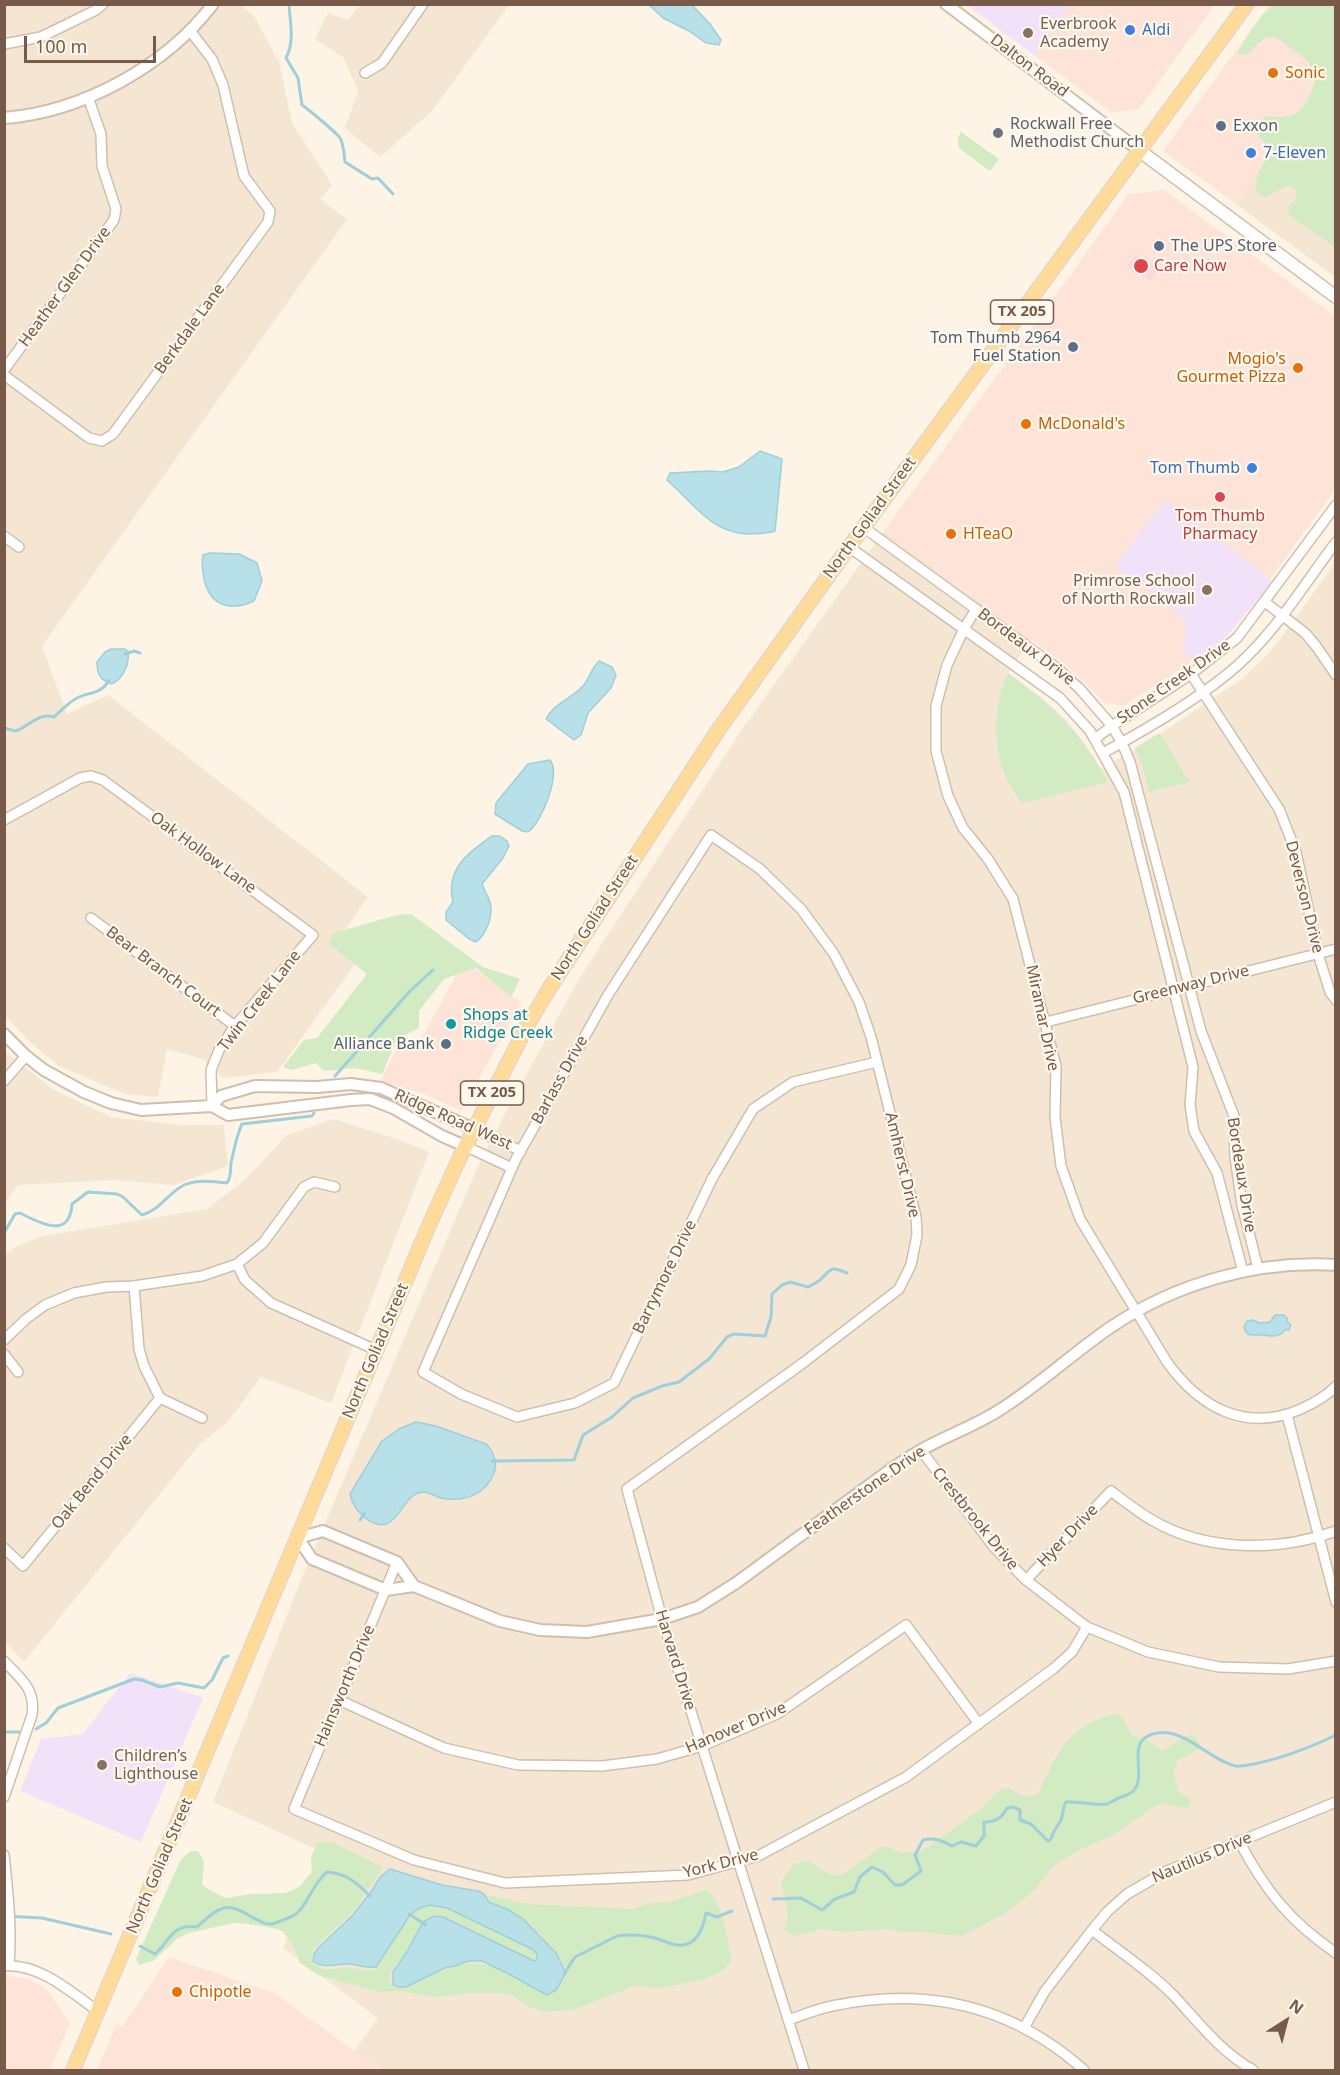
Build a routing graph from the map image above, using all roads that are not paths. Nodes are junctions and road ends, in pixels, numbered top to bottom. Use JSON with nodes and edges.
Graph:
{"nodes":[{"id":1,"x":103,"y":4,"type":"edge"},
{"id":2,"x":213,"y":4,"type":"edge"},
{"id":3,"x":423,"y":4,"type":"edge"},
{"id":4,"x":946,"y":4,"type":"edge"},
{"id":5,"x":1247,"y":4,"type":"edge"},
{"id":6,"x":191,"y":32,"type":"junction"},
{"id":7,"x":4,"y":44,"type":"edge"},
{"id":8,"x":365,"y":73,"type":"dead end"},
{"id":9,"x":88,"y":97,"type":"junction"},
{"id":10,"x":4,"y":118,"type":"edge"},
{"id":11,"x":1140,"y":151,"type":"junction"},
{"id":12,"x":1335,"y":297,"type":"edge"},
{"id":13,"x":4,"y":373,"type":"edge"},
{"id":14,"x":1335,"y":505,"type":"edge"},
{"id":15,"x":863,"y":527,"type":"junction"},
{"id":16,"x":4,"y":536,"type":"edge"},
{"id":17,"x":1335,"y":542,"type":"edge"},
{"id":18,"x":20,"y":547,"type":"dead end"},
{"id":19,"x":849,"y":547,"type":"junction"},
{"id":20,"x":1265,"y":602,"type":"junction"},
{"id":21,"x":976,"y":609,"type":"junction"},
{"id":22,"x":1282,"y":615,"type":"junction"},
{"id":23,"x":964,"y":629,"type":"junction"},
{"id":24,"x":1191,"y":674,"type":"junction"},
{"id":25,"x":1335,"y":675,"type":"edge"},
{"id":26,"x":1204,"y":692,"type":"junction"},
{"id":27,"x":1112,"y":726,"type":"junction"},
{"id":28,"x":1095,"y":739,"type":"junction"},
{"id":29,"x":1122,"y":743,"type":"junction"},
{"id":30,"x":1103,"y":753,"type":"junction"},
{"id":31,"x":4,"y":820,"type":"edge"},
{"id":32,"x":711,"y":835,"type":"joint"},
{"id":33,"x":1160,"y":875,"type":"junction"},
{"id":34,"x":1146,"y":878,"type":"junction"},
{"id":35,"x":91,"y":918,"type":"dead end"},
{"id":36,"x":313,"y":934,"type":"joint"},
{"id":37,"x":1335,"y":949,"type":"edge"},
{"id":38,"x":1318,"y":954,"type":"junction"},
{"id":39,"x":1188,"y":985,"type":"junction"},
{"id":40,"x":1173,"y":989,"type":"junction"},
{"id":41,"x":1335,"y":1000,"type":"edge"},
{"id":42,"x":1046,"y":1022,"type":"junction"},
{"id":43,"x":235,"y":1026,"type":"junction"},
{"id":44,"x":4,"y":1034,"type":"edge"},
{"id":45,"x":26,"y":1056,"type":"junction"},
{"id":46,"x":877,"y":1062,"type":"junction"},
{"id":47,"x":4,"y":1081,"type":"edge"},
{"id":48,"x":397,"y":1095,"type":"junction"},
{"id":49,"x":212,"y":1106,"type":"junction"},
{"id":50,"x":393,"y":1108,"type":"junction"},
{"id":51,"x":474,"y":1129,"type":"junction"},
{"id":52,"x":465,"y":1146,"type":"junction"},
{"id":53,"x":521,"y":1151,"type":"junction"},
{"id":54,"x":512,"y":1168,"type":"junction"},
{"id":55,"x":334,"y":1187,"type":"dead end"},
{"id":56,"x":237,"y":1264,"type":"junction"},
{"id":57,"x":1335,"y":1265,"type":"edge"},
{"id":58,"x":1258,"y":1269,"type":"junction"},
{"id":59,"x":1243,"y":1272,"type":"junction"},
{"id":60,"x":134,"y":1286,"type":"junction"},
{"id":61,"x":1136,"y":1312,"type":"junction"},
{"id":62,"x":4,"y":1340,"type":"edge"},
{"id":63,"x":376,"y":1350,"type":"junction"},
{"id":64,"x":4,"y":1354,"type":"edge"},
{"id":65,"x":18,"y":1372,"type":"dead end"},
{"id":66,"x":423,"y":1372,"type":"joint"},
{"id":67,"x":1335,"y":1386,"type":"edge"},
{"id":68,"x":160,"y":1398,"type":"junction"},
{"id":69,"x":1287,"y":1415,"type":"junction"},
{"id":70,"x":202,"y":1418,"type":"dead end"},
{"id":71,"x":921,"y":1450,"type":"junction"},
{"id":72,"x":627,"y":1489,"type":"joint"},
{"id":73,"x":1335,"y":1531,"type":"edge"},
{"id":74,"x":1318,"y":1537,"type":"junction"},
{"id":75,"x":298,"y":1538,"type":"junction"},
{"id":76,"x":4,"y":1548,"type":"edge"},
{"id":77,"x":397,"y":1562,"type":"junction"},
{"id":78,"x":1026,"y":1580,"type":"junction"},
{"id":79,"x":414,"y":1587,"type":"junction"},
{"id":80,"x":386,"y":1590,"type":"junction"},
{"id":81,"x":1335,"y":1602,"type":"edge"},
{"id":82,"x":662,"y":1619,"type":"junction"},
{"id":83,"x":1087,"y":1627,"type":"junction"},
{"id":84,"x":4,"y":1661,"type":"edge"},
{"id":85,"x":1335,"y":1661,"type":"edge"},
{"id":86,"x":339,"y":1700,"type":"junction"},
{"id":87,"x":978,"y":1724,"type":"junction"},
{"id":88,"x":702,"y":1746,"type":"junction"},
{"id":89,"x":4,"y":1797,"type":"edge"},
{"id":90,"x":1335,"y":1802,"type":"edge"},
{"id":91,"x":294,"y":1809,"type":"joint"},
{"id":92,"x":1239,"y":1841,"type":"junction"},
{"id":93,"x":4,"y":1855,"type":"edge"},
{"id":94,"x":738,"y":1861,"type":"junction"},
{"id":95,"x":1092,"y":1930,"type":"junction"},
{"id":96,"x":1335,"y":1953,"type":"edge"},
{"id":97,"x":7,"y":1965,"type":"edge"},
{"id":98,"x":99,"y":2012,"type":"junction"},
{"id":99,"x":788,"y":2020,"type":"junction"},
{"id":100,"x":1024,"y":2028,"type":"junction"},
{"id":101,"x":73,"y":2070,"type":"edge"},
{"id":102,"x":804,"y":2070,"type":"edge"},
{"id":103,"x":1084,"y":2070,"type":"edge"},
{"id":104,"x":1253,"y":2070,"type":"edge"}],
"edges":[{"from":1,"to":7,"type":"street"},
{"from":2,"to":6,"type":"street"},
{"from":3,"to":8,"type":"street"},
{"from":4,"to":11,"type":"street","name":"Dalton Road"},
{"from":5,"to":11,"type":"main road","name":"North Goliad Street","number":"TX 205"},
{"from":6,"to":9,"type":"street"},
{"from":6,"to":13,"type":"street","name":"Berkdale Lane"},
{"from":9,"to":10,"type":"street"},
{"from":9,"to":13,"type":"street","name":"Heather Glen Drive"},
{"from":11,"to":12,"type":"main road"},
{"from":11,"to":15,"type":"main road","name":"North Goliad Street","number":"TX 205"},
{"from":14,"to":20,"type":"street","name":"Stone Creek Drive"},
{"from":15,"to":19,"type":"main road","name":"North Goliad Street","number":"TX 205"},
{"from":15,"to":21,"type":"street","name":"Bordeaux Drive"},
{"from":16,"to":18,"type":"street"},
{"from":17,"to":22,"type":"street","name":"Stone Creek Drive"},
{"from":19,"to":23,"type":"street","name":"Bordeaux Drive"},
{"from":19,"to":51,"type":"main road","name":"North Goliad Street","number":"TX 205"},
{"from":20,"to":22,"type":"street"},
{"from":20,"to":24,"type":"street","name":"Stone Creek Drive"},
{"from":21,"to":23,"type":"street","name":"Miramar Drive"},
{"from":21,"to":27,"type":"street","name":"Bordeaux Drive"},
{"from":22,"to":25,"type":"street"},
{"from":22,"to":26,"type":"street","name":"Stone Creek Drive"},
{"from":23,"to":28,"type":"street","name":"Bordeaux Drive"},
{"from":23,"to":42,"type":"street","name":"Miramar Drive"},
{"from":24,"to":26,"type":"street","name":"Deverson Drive"},
{"from":24,"to":27,"type":"street","name":"Stone Creek Drive"},
{"from":26,"to":29,"type":"street","name":"Stone Creek Drive"},
{"from":26,"to":38,"type":"street","name":"Deverson Drive"},
{"from":27,"to":28,"type":"street","name":"Stone Creek Drive"},
{"from":27,"to":29,"type":"street","name":"Bordeaux Drive"},
{"from":28,"to":30,"type":"street","name":"Bordeaux Drive"},
{"from":29,"to":30,"type":"street","name":"Stone Creek Drive"},
{"from":29,"to":33,"type":"street","name":"Bordeaux Drive"},
{"from":30,"to":34,"type":"street","name":"Bordeaux Drive"},
{"from":31,"to":36,"type":"street","name":"Oak Hollow Lane"},
{"from":32,"to":46,"type":"street","name":"Amherst Drive"},
{"from":32,"to":53,"type":"street","name":"Barlass Drive"},
{"from":33,"to":34,"type":"street"},
{"from":33,"to":39,"type":"street","name":"Bordeaux Drive"},
{"from":34,"to":40,"type":"street","name":"Bordeaux Drive"},
{"from":35,"to":43,"type":"street","name":"Bear Branch Court"},
{"from":36,"to":43,"type":"street","name":"Twin Creek Lane"},
{"from":37,"to":38,"type":"street","name":"Greenway Drive"},
{"from":38,"to":39,"type":"street","name":"Greenway Drive"},
{"from":38,"to":41,"type":"street","name":"Deverson Drive"},
{"from":39,"to":40,"type":"street","name":"Greenway Drive"},
{"from":39,"to":58,"type":"street","name":"Bordeaux Drive"},
{"from":40,"to":42,"type":"street","name":"Greenway Drive"},
{"from":40,"to":59,"type":"street","name":"Bordeaux Drive"},
{"from":42,"to":61,"type":"street","name":"Miramar Drive"},
{"from":43,"to":49,"type":"street","name":"Twin Creek Lane"},
{"from":44,"to":45,"type":"street","name":"Ridge Road West"},
{"from":45,"to":47,"type":"street"},
{"from":45,"to":49,"type":"street","name":"Ridge Road West"},
{"from":46,"to":66,"type":"street","name":"Barrymore Drive"},
{"from":46,"to":72,"type":"street","name":"Amherst Drive"},
{"from":48,"to":49,"type":"street","name":"Ridge Road West"},
{"from":48,"to":50,"type":"street"},
{"from":48,"to":51,"type":"street","name":"Ridge Road West"},
{"from":49,"to":50,"type":"street","name":"Ridge Road West"},
{"from":50,"to":52,"type":"street","name":"Ridge Road West"},
{"from":51,"to":52,"type":"main road","name":"North Goliad Street","number":"TX 205"},
{"from":51,"to":53,"type":"street","name":"Ridge Road West"},
{"from":52,"to":54,"type":"street","name":"Ridge Road West"},
{"from":52,"to":63,"type":"main road","name":"North Goliad Street","number":"TX 205"},
{"from":53,"to":54,"type":"street","name":"Barlass Drive"},
{"from":54,"to":66,"type":"street","name":"Barlass Drive"},
{"from":55,"to":56,"type":"street"},
{"from":56,"to":60,"type":"street"},
{"from":56,"to":63,"type":"street"},
{"from":57,"to":58,"type":"street","name":"Featherstone Drive"},
{"from":58,"to":59,"type":"street","name":"Featherstone Drive"},
{"from":59,"to":61,"type":"street","name":"Featherstone Drive"},
{"from":60,"to":62,"type":"street"},
{"from":60,"to":68,"type":"street"},
{"from":61,"to":69,"type":"street","name":"Miramar Drive"},
{"from":61,"to":71,"type":"street","name":"Featherstone Drive"},
{"from":63,"to":75,"type":"main road","name":"North Goliad Street","number":"TX 205"},
{"from":64,"to":65,"type":"street"},
{"from":67,"to":69,"type":"street"},
{"from":68,"to":70,"type":"street"},
{"from":68,"to":76,"type":"street","name":"Oak Bend Drive"},
{"from":69,"to":74,"type":"street"},
{"from":71,"to":78,"type":"street","name":"Crestbrook Drive"},
{"from":71,"to":82,"type":"street","name":"Featherstone Drive"},
{"from":72,"to":82,"type":"street","name":"Harvard Drive"},
{"from":73,"to":74,"type":"street"},
{"from":74,"to":78,"type":"street","name":"Hyer Drive"},
{"from":74,"to":81,"type":"street"},
{"from":75,"to":77,"type":"street"},
{"from":75,"to":80,"type":"street","name":"Featherstone Drive"},
{"from":75,"to":98,"type":"main road","name":"North Goliad Street","number":"TX 205"},
{"from":77,"to":79,"type":"street"},
{"from":77,"to":80,"type":"street","name":"Hainsworth Drive"},
{"from":78,"to":83,"type":"street","name":"Crestbrook Drive"},
{"from":79,"to":80,"type":"street","name":"Featherstone Drive"},
{"from":79,"to":82,"type":"street","name":"Featherstone Drive"},
{"from":80,"to":86,"type":"street","name":"Hainsworth Drive"},
{"from":82,"to":88,"type":"street","name":"Harvard Drive"},
{"from":83,"to":85,"type":"street","name":"Crestbrook Drive"},
{"from":83,"to":87,"type":"street","name":"York Drive"},
{"from":84,"to":89,"type":"street"},
{"from":86,"to":88,"type":"street","name":"Hanover Drive"},
{"from":86,"to":91,"type":"street","name":"Hainsworth Drive"},
{"from":87,"to":88,"type":"street","name":"Hanover Drive"},
{"from":87,"to":94,"type":"street","name":"York Drive"},
{"from":88,"to":94,"type":"street","name":"Harvard Drive"},
{"from":90,"to":92,"type":"street","name":"Nautilus Drive"},
{"from":91,"to":94,"type":"street","name":"York Drive"},
{"from":92,"to":95,"type":"street","name":"Nautilus Drive"},
{"from":92,"to":96,"type":"street"},
{"from":93,"to":97,"type":"street"},
{"from":94,"to":99,"type":"street","name":"Harvard Drive"},
{"from":95,"to":100,"type":"street","name":"Nautilus Drive"},
{"from":95,"to":104,"type":"street"},
{"from":97,"to":98,"type":"street"},
{"from":98,"to":101,"type":"main road","name":"North Goliad Street","number":"TX 205"},
{"from":99,"to":100,"type":"street"},
{"from":99,"to":102,"type":"street","name":"Harvard Drive"},
{"from":100,"to":103,"type":"street"}]}
